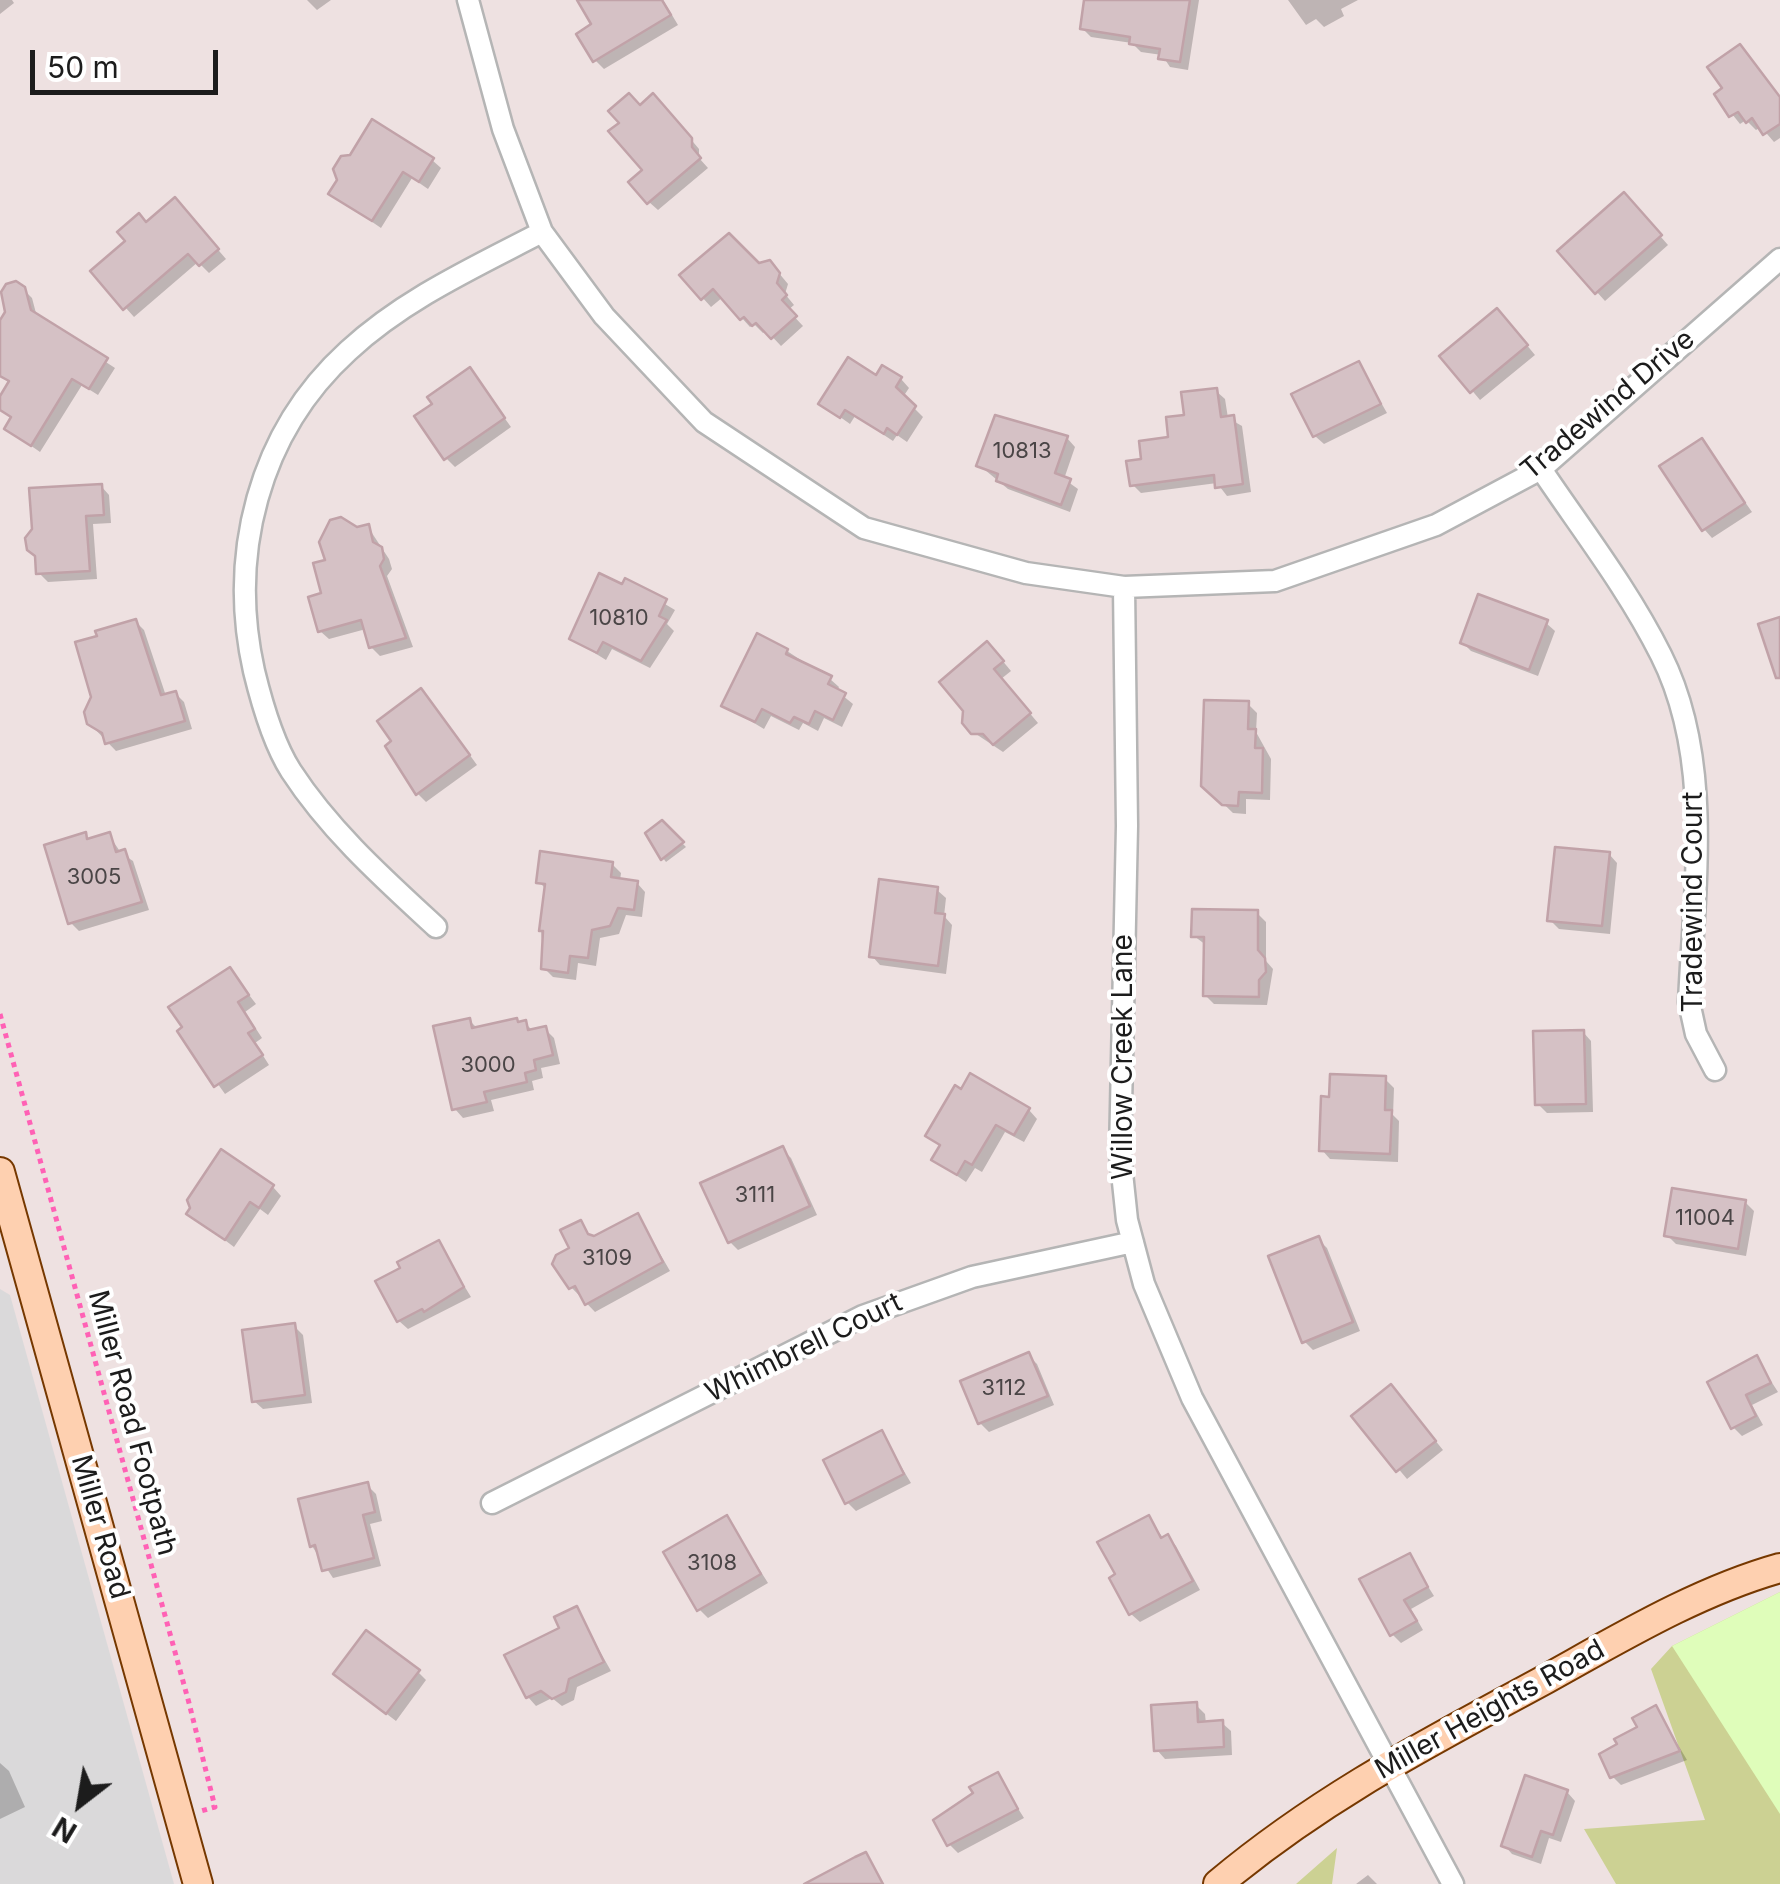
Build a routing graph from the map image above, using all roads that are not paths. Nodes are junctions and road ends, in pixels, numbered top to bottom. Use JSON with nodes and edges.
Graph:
{"nodes":[{"id":1,"x":468,"y":0,"type":"edge"},
{"id":2,"x":542,"y":232,"type":"junction"},
{"id":3,"x":1780,"y":258,"type":"edge"},
{"id":4,"x":1540,"y":469,"type":"junction"},
{"id":5,"x":1124,"y":587,"type":"junction"},
{"id":6,"x":436,"y":927,"type":"dead end"},
{"id":7,"x":1715,"y":1070,"type":"dead end"},
{"id":8,"x":0,"y":1172,"type":"edge"},
{"id":9,"x":7,"y":1230,"type":"edge"},
{"id":10,"x":1132,"y":1242,"type":"junction"},
{"id":11,"x":492,"y":1502,"type":"dead end"},
{"id":12,"x":1780,"y":1568,"type":"edge"},
{"id":13,"x":1390,"y":1764,"type":"junction"},
{"id":14,"x":198,"y":1884,"type":"edge"},
{"id":15,"x":1218,"y":1884,"type":"edge"},
{"id":16,"x":1453,"y":1884,"type":"edge"}],
"edges":[{"from":1,"to":2,"type":"street","name":"Tradewind Drive"},
{"from":2,"to":5,"type":"street","name":"Tradewind Drive"},
{"from":2,"to":6,"type":"street"},
{"from":3,"to":4,"type":"street","name":"Tradewind Drive"},
{"from":4,"to":5,"type":"street","name":"Tradewind Drive"},
{"from":4,"to":7,"type":"street","name":"Tradewind Court"},
{"from":5,"to":10,"type":"street","name":"Willow Creek Lane"},
{"from":8,"to":9,"type":"street","name":"Miller Road"},
{"from":9,"to":14,"type":"street","name":"Miller Road"},
{"from":10,"to":11,"type":"street","name":"Whimbrell Court"},
{"from":10,"to":13,"type":"street","name":"Willow Creek Lane"},
{"from":12,"to":13,"type":"street","name":"Miller Heights Road"},
{"from":13,"to":15,"type":"street","name":"Miller Heights Road"},
{"from":13,"to":16,"type":"street","name":"Willow Creek Lane"}]}
